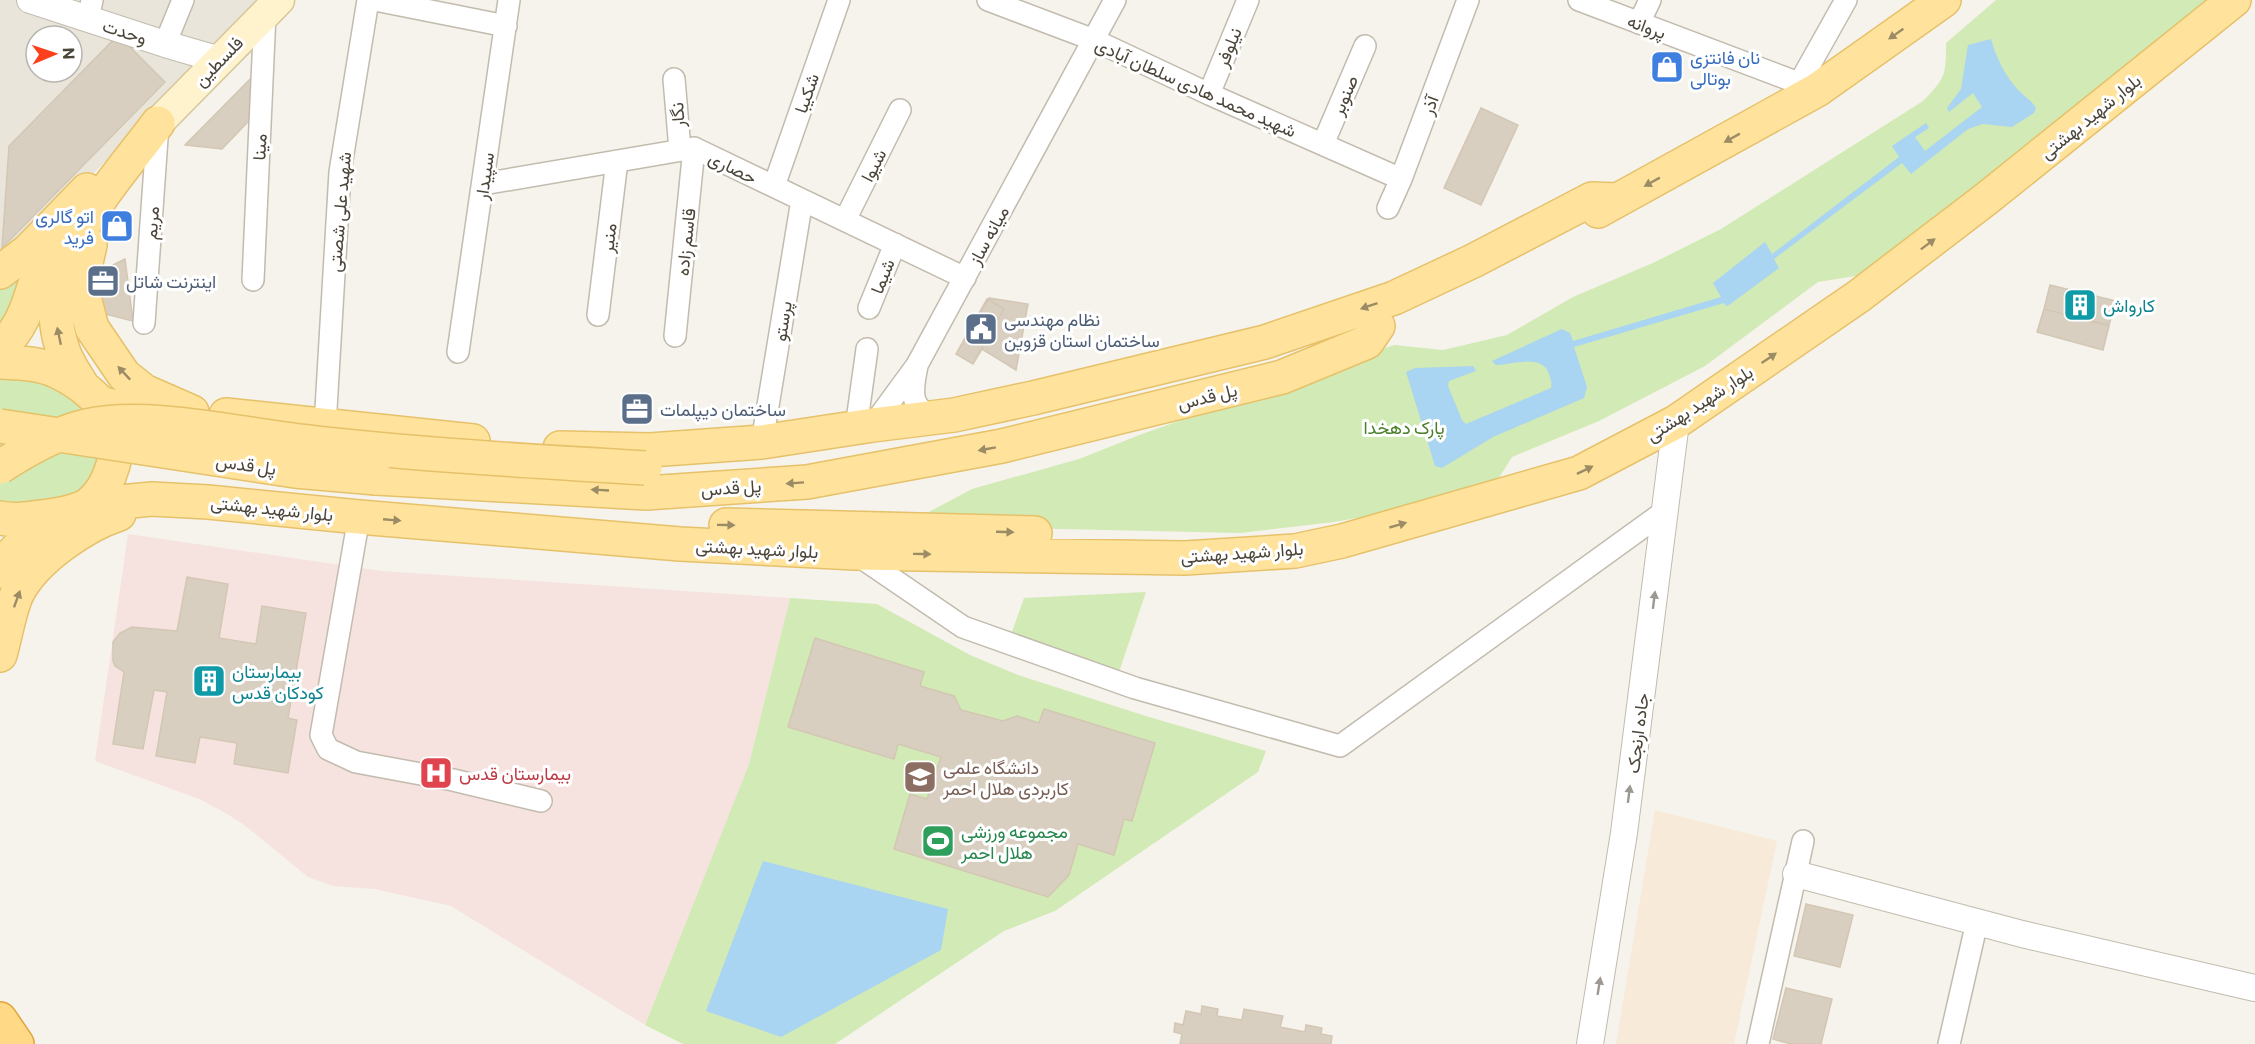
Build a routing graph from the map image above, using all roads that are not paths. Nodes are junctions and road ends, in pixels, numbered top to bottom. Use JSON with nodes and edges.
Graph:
{"nodes":[{"id":1,"x":30,"y":0,"type":"edge"},
{"id":2,"x":183,"y":0,"type":"edge"},
{"id":3,"x":368,"y":0,"type":"edge"},
{"id":4,"x":375,"y":0,"type":"edge"},
{"id":5,"x":509,"y":0,"type":"edge"},
{"id":6,"x":839,"y":0,"type":"edge"},
{"id":7,"x":988,"y":0,"type":"edge"},
{"id":8,"x":1115,"y":0,"type":"edge"},
{"id":9,"x":1248,"y":0,"type":"edge"},
{"id":10,"x":1468,"y":0,"type":"edge"},
{"id":11,"x":1579,"y":0,"type":"edge"},
{"id":12,"x":1650,"y":0,"type":"edge"},
{"id":13,"x":1846,"y":0,"type":"edge"},
{"id":14,"x":1944,"y":0,"type":"edge"},
{"id":15,"x":2234,"y":0,"type":"edge"},
{"id":16,"x":272,"y":7,"type":"edge"},
{"id":17,"x":90,"y":9,"type":"edge"},
{"id":18,"x":1639,"y":23,"type":"junction"},
{"id":19,"x":506,"y":26,"type":"junction"},
{"id":20,"x":1094,"y":40,"type":"junction"},
{"id":21,"x":165,"y":44,"type":"junction"},
{"id":22,"x":1365,"y":46,"type":"dead end"},
{"id":23,"x":220,"y":60,"type":"junction"},
{"id":24,"x":674,"y":79,"type":"dead end"},
{"id":25,"x":1808,"y":86,"type":"junction"},
{"id":26,"x":1209,"y":94,"type":"junction"},
{"id":27,"x":900,"y":110,"type":"dead end"},
{"id":28,"x":158,"y":123,"type":"junction"},
{"id":29,"x":1323,"y":144,"type":"junction"},
{"id":30,"x":687,"y":149,"type":"junction"},
{"id":31,"x":617,"y":161,"type":"junction"},
{"id":32,"x":1401,"y":179,"type":"junction"},
{"id":33,"x":483,"y":184,"type":"junction"},
{"id":34,"x":774,"y":186,"type":"junction"},
{"id":35,"x":93,"y":196,"type":"junction"},
{"id":36,"x":802,"y":200,"type":"junction"},
{"id":37,"x":1605,"y":200,"type":"junction"},
{"id":38,"x":1388,"y":208,"type":"dead end"},
{"id":39,"x":845,"y":220,"type":"junction"},
{"id":40,"x":895,"y":244,"type":"junction"},
{"id":41,"x":0,"y":272,"type":"edge"},
{"id":42,"x":965,"y":278,"type":"junction"},
{"id":43,"x":253,"y":280,"type":"dead end"},
{"id":44,"x":869,"y":308,"type":"dead end"},
{"id":45,"x":598,"y":315,"type":"dead end"},
{"id":46,"x":144,"y":323,"type":"dead end"},
{"id":47,"x":1378,"y":326,"type":"junction"},
{"id":48,"x":675,"y":336,"type":"dead end"},
{"id":49,"x":0,"y":348,"type":"edge"},
{"id":50,"x":867,"y":349,"type":"dead end"},
{"id":51,"x":458,"y":352,"type":"dead end"},
{"id":52,"x":0,"y":362,"type":"edge"},
{"id":53,"x":917,"y":365,"type":"junction"},
{"id":54,"x":92,"y":395,"type":"junction"},
{"id":55,"x":192,"y":412,"type":"junction"},
{"id":56,"x":954,"y":415,"type":"junction"},
{"id":57,"x":1676,"y":422,"type":"junction"},
{"id":58,"x":0,"y":426,"type":"edge"},
{"id":59,"x":325,"y":426,"type":"junction"},
{"id":60,"x":864,"y":427,"type":"junction"},
{"id":61,"x":762,"y":442,"type":"junction"},
{"id":62,"x":0,"y":444,"type":"edge"},
{"id":63,"x":0,"y":467,"type":"edge"},
{"id":64,"x":370,"y":497,"type":"junction"},
{"id":65,"x":208,"y":502,"type":"junction"},
{"id":66,"x":74,"y":510,"type":"junction"},
{"id":67,"x":1665,"y":512,"type":"junction"},
{"id":68,"x":0,"y":518,"type":"edge"},
{"id":69,"x":1342,"y":541,"type":"junction"},
{"id":70,"x":855,"y":553,"type":"junction"},
{"id":71,"x":0,"y":572,"type":"edge"},
{"id":72,"x":0,"y":655,"type":"edge"},
{"id":73,"x":541,"y":801,"type":"dead end"},
{"id":74,"x":1803,"y":841,"type":"dead end"},
{"id":75,"x":1796,"y":874,"type":"junction"},
{"id":76,"x":1977,"y":922,"type":"junction"},
{"id":77,"x":2255,"y":988,"type":"edge"},
{"id":78,"x":0,"y":1019,"type":"edge"},
{"id":79,"x":17,"y":1044,"type":"edge"},
{"id":80,"x":1590,"y":1044,"type":"edge"},
{"id":81,"x":1758,"y":1044,"type":"edge"},
{"id":82,"x":1949,"y":1044,"type":"edge"}],
"edges":[{"from":1,"to":17,"type":"street","name":"وحدت"},
{"from":2,"to":21,"type":"street"},
{"from":3,"to":59,"type":"street","name":"شهید علی شصتی"},
{"from":4,"to":19,"type":"street"},
{"from":5,"to":19,"type":"street","name":"سپیدار"},
{"from":6,"to":34,"type":"street","name":"شکیبا"},
{"from":7,"to":20,"type":"street","name":"شهید محمد هادی سلطان آبادی"},
{"from":8,"to":20,"type":"street","name":"میانه ساز"},
{"from":9,"to":26,"type":"street","name":"نیلوفر"},
{"from":10,"to":32,"type":"street","name":"آذر"},
{"from":11,"to":18,"type":"street","name":"پروانه"},
{"from":12,"to":18,"type":"street"},
{"from":13,"to":25,"type":"street"},
{"from":14,"to":25,"type":"main road","one_way":true},
{"from":57,"to":15,"type":"main road","name":"بلوار شهید بهشتی","one_way":true},
{"from":16,"to":23,"type":"main road","name":"فلسطین"},
{"from":16,"to":43,"type":"street","name":"مینا"},
{"from":17,"to":21,"type":"street","name":"وحدت"},
{"from":18,"to":25,"type":"street","name":"پروانه"},
{"from":19,"to":33,"type":"street","name":"سپیدار"},
{"from":20,"to":26,"type":"street","name":"شهید محمد هادی سلطان آبادی"},
{"from":20,"to":42,"type":"street","name":"میانه ساز"},
{"from":21,"to":23,"type":"street","name":"وحدت"},
{"from":22,"to":29,"type":"street","name":"صنوبر"},
{"from":23,"to":28,"type":"main road","name":"فلسطین"},
{"from":24,"to":30,"type":"street","name":"نگار"},
{"from":25,"to":37,"type":"main road","one_way":true},
{"from":26,"to":29,"type":"street","name":"شهید محمد هادی سلطان آبادی"},
{"from":27,"to":39,"type":"street","name":"شیوا"},
{"from":28,"to":35,"type":"main road"},
{"from":28,"to":46,"type":"street","name":"مریم"},
{"from":29,"to":32,"type":"street","name":"شهید محمد هادی سلطان آبادی"},
{"from":30,"to":31,"type":"street"},
{"from":30,"to":34,"type":"street","name":"حصاری"},
{"from":30,"to":48,"type":"street","name":"قاسم زاده"},
{"from":31,"to":33,"type":"street"},
{"from":31,"to":45,"type":"street","name":"منیر"},
{"from":32,"to":38,"type":"street","name":"آذر"},
{"from":33,"to":51,"type":"street","name":"سپیدار"},
{"from":34,"to":36,"type":"street","name":"حصاری"},
{"from":35,"to":41,"type":"main road"},
{"from":35,"to":49,"type":"main road"},
{"from":54,"to":35,"type":"main road","one_way":true},
{"from":55,"to":35,"type":"main road","one_way":true},
{"from":36,"to":39,"type":"street","name":"حصاری"},
{"from":36,"to":61,"type":"street","name":"پرستو"},
{"from":37,"to":47,"type":"main road","name":"پل قدس"},
{"from":37,"to":56,"type":"main road","one_way":true},
{"from":39,"to":40,"type":"street","name":"حصاری"},
{"from":40,"to":42,"type":"street","name":"حصاری"},
{"from":40,"to":44,"type":"street","name":"شیما"},
{"from":42,"to":53,"type":"street","name":"میانه ساز"},
{"from":47,"to":63,"type":"main road","name":"پل قدس","bridge":true},
{"from":47,"to":64,"type":"main road","name":"پل قدس","one_way":true},
{"from":50,"to":60,"type":"street"},
{"from":52,"to":54,"type":"main road"},
{"from":53,"to":56,"type":"street"},
{"from":53,"to":60,"type":"street","name":"میانه ساز"},
{"from":54,"to":55,"type":"main road"},
{"from":54,"to":66,"type":"main road"},
{"from":55,"to":59,"type":"main road"},
{"from":56,"to":60,"type":"main road"},
{"from":57,"to":67,"type":"street","name":"جاده ارنجک"},
{"from":69,"to":57,"type":"main road","name":"بلوار شهید بهشتی","one_way":true},
{"from":58,"to":64,"type":"main road","name":"پل قدس","bridge":true},
{"from":59,"to":61,"type":"main road"},
{"from":60,"to":61,"type":"main road"},
{"from":62,"to":64,"type":"main road","name":"پل قدس","bridge":true},
{"from":64,"to":65,"type":"main road","name":"بلوار شهید بهشتی"},
{"from":64,"to":69,"type":"main road","name":"پل قدس","one_way":true},
{"from":64,"to":70,"type":"main road","name":"بلوار شهید بهشتی","one_way":true},
{"from":64,"to":73,"type":"street"},
{"from":65,"to":66,"type":"main road","name":"بلوار شهید بهشتی"},
{"from":72,"to":65,"type":"main road","one_way":true},
{"from":66,"to":68,"type":"main road","name":"بلوار شهید بهشتی"},
{"from":66,"to":71,"type":"main road"},
{"from":67,"to":70,"type":"street"},
{"from":80,"to":67,"type":"street","name":"جاده ارنجک","one_way":true},
{"from":70,"to":69,"type":"main road","name":"بلوار شهید بهشتی","one_way":true},
{"from":74,"to":75,"type":"street"},
{"from":75,"to":76,"type":"street"},
{"from":75,"to":81,"type":"street"},
{"from":76,"to":77,"type":"street"},
{"from":76,"to":82,"type":"street"},
{"from":78,"to":79,"type":"highway"}]}
